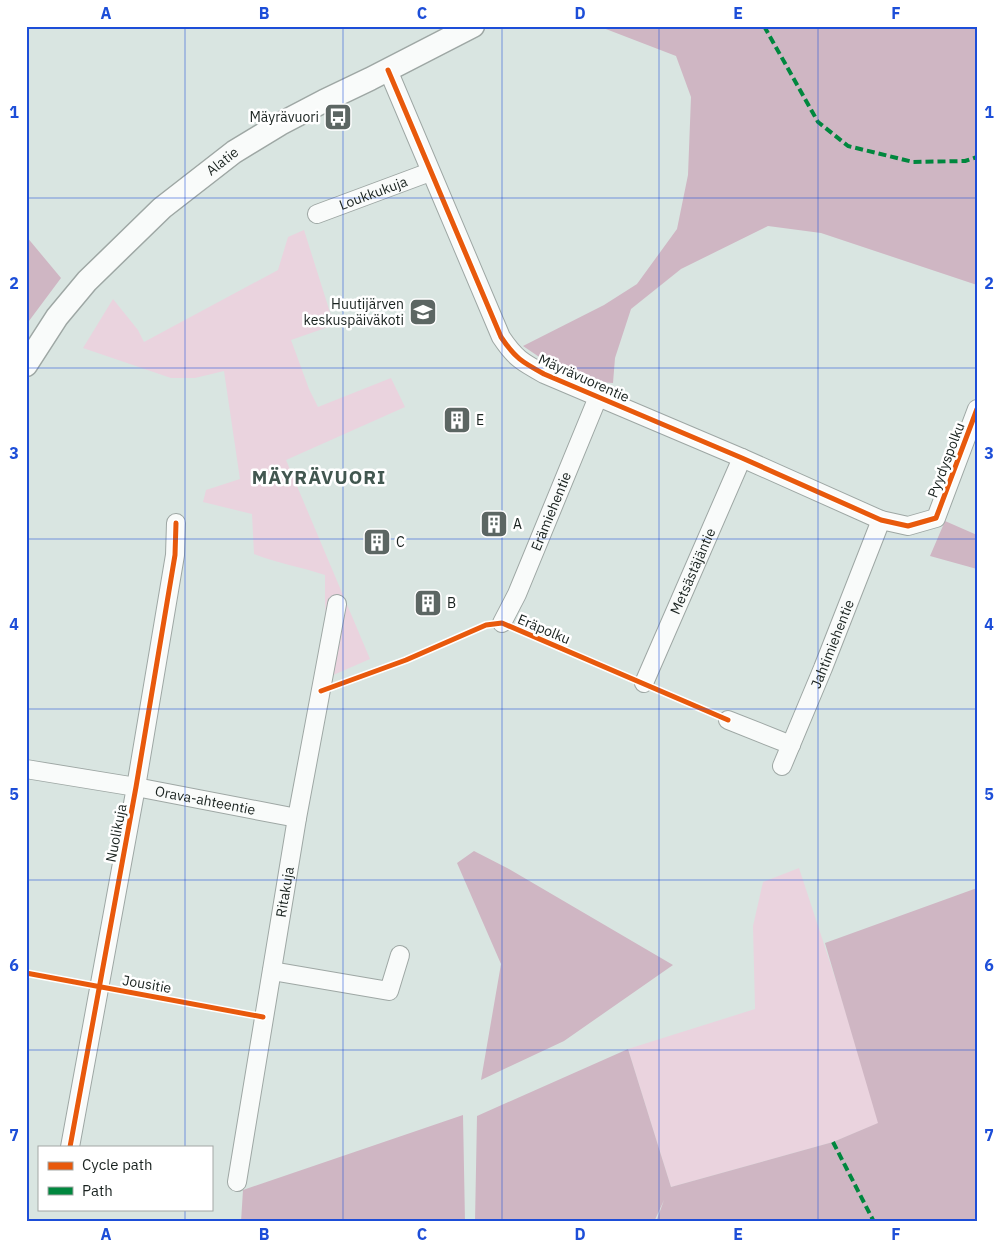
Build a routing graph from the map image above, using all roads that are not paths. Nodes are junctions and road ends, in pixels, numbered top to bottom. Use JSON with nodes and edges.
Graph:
{"nodes":[{"id":1,"x":463,"y":29,"type":"edge"},
{"id":2,"x":388,"y":70,"type":"junction"},
{"id":3,"x":430,"y":172,"type":"junction"},
{"id":4,"x":317,"y":214,"type":"dead end"},
{"id":5,"x":26,"y":365,"type":"edge"},
{"id":6,"x":598,"y":397,"type":"junction"},
{"id":7,"x":977,"y":409,"type":"edge"},
{"id":8,"x":742,"y":458,"type":"junction"},
{"id":9,"x":936,"y":518,"type":"joint"},
{"id":10,"x":881,"y":520,"type":"junction"},
{"id":11,"x":176,"y":523,"type":"dead end"},
{"id":12,"x":337,"y":604,"type":"dead end"},
{"id":13,"x":502,"y":623,"type":"dead end"},
{"id":14,"x":644,"y":683,"type":"dead end"},
{"id":15,"x":728,"y":720,"type":"dead end"},
{"id":16,"x":791,"y":745,"type":"junction"},
{"id":17,"x":782,"y":766,"type":"dead end"},
{"id":18,"x":26,"y":769,"type":"edge"},
{"id":19,"x":136,"y":787,"type":"junction"},
{"id":20,"x":297,"y":818,"type":"junction"},
{"id":21,"x":400,"y":955,"type":"dead end"},
{"id":22,"x":272,"y":972,"type":"junction"},
{"id":23,"x":70,"y":1146,"type":"edge"},
{"id":24,"x":237,"y":1182,"type":"dead end"}],
"edges":[{"from":1,"to":2,"type":"street","name":"Alatie"},
{"from":2,"to":3,"type":"street","name":"Mäyrävuorentie"},
{"from":2,"to":5,"type":"street","name":"Alatie"},
{"from":3,"to":4,"type":"street","name":"Loukkukuja"},
{"from":3,"to":6,"type":"street","name":"Mäyrävuorentie"},
{"from":6,"to":8,"type":"street","name":"Mäyrävuorentie"},
{"from":6,"to":13,"type":"street","name":"Erämiehentie"},
{"from":7,"to":9,"type":"street","name":"Pyydyspolku"},
{"from":8,"to":10,"type":"street","name":"Mäyrävuorentie"},
{"from":8,"to":14,"type":"street","name":"Metsästäjäntie"},
{"from":9,"to":10,"type":"street","name":"Mäyrävuorentie"},
{"from":10,"to":16,"type":"street","name":"Jahtimiehentie"},
{"from":11,"to":19,"type":"street","name":"Nuolikuja"},
{"from":12,"to":20,"type":"street","name":"Ritakuja"},
{"from":15,"to":16,"type":"street"},
{"from":16,"to":17,"type":"street","name":"Jahtimiehentie"},
{"from":18,"to":19,"type":"street","name":"Orava-ahteentie"},
{"from":19,"to":20,"type":"street","name":"Orava-ahteentie"},
{"from":19,"to":23,"type":"street","name":"Nuolikuja"},
{"from":20,"to":22,"type":"street","name":"Ritakuja"},
{"from":21,"to":22,"type":"street"},
{"from":22,"to":24,"type":"street","name":"Ritakuja"}]}
